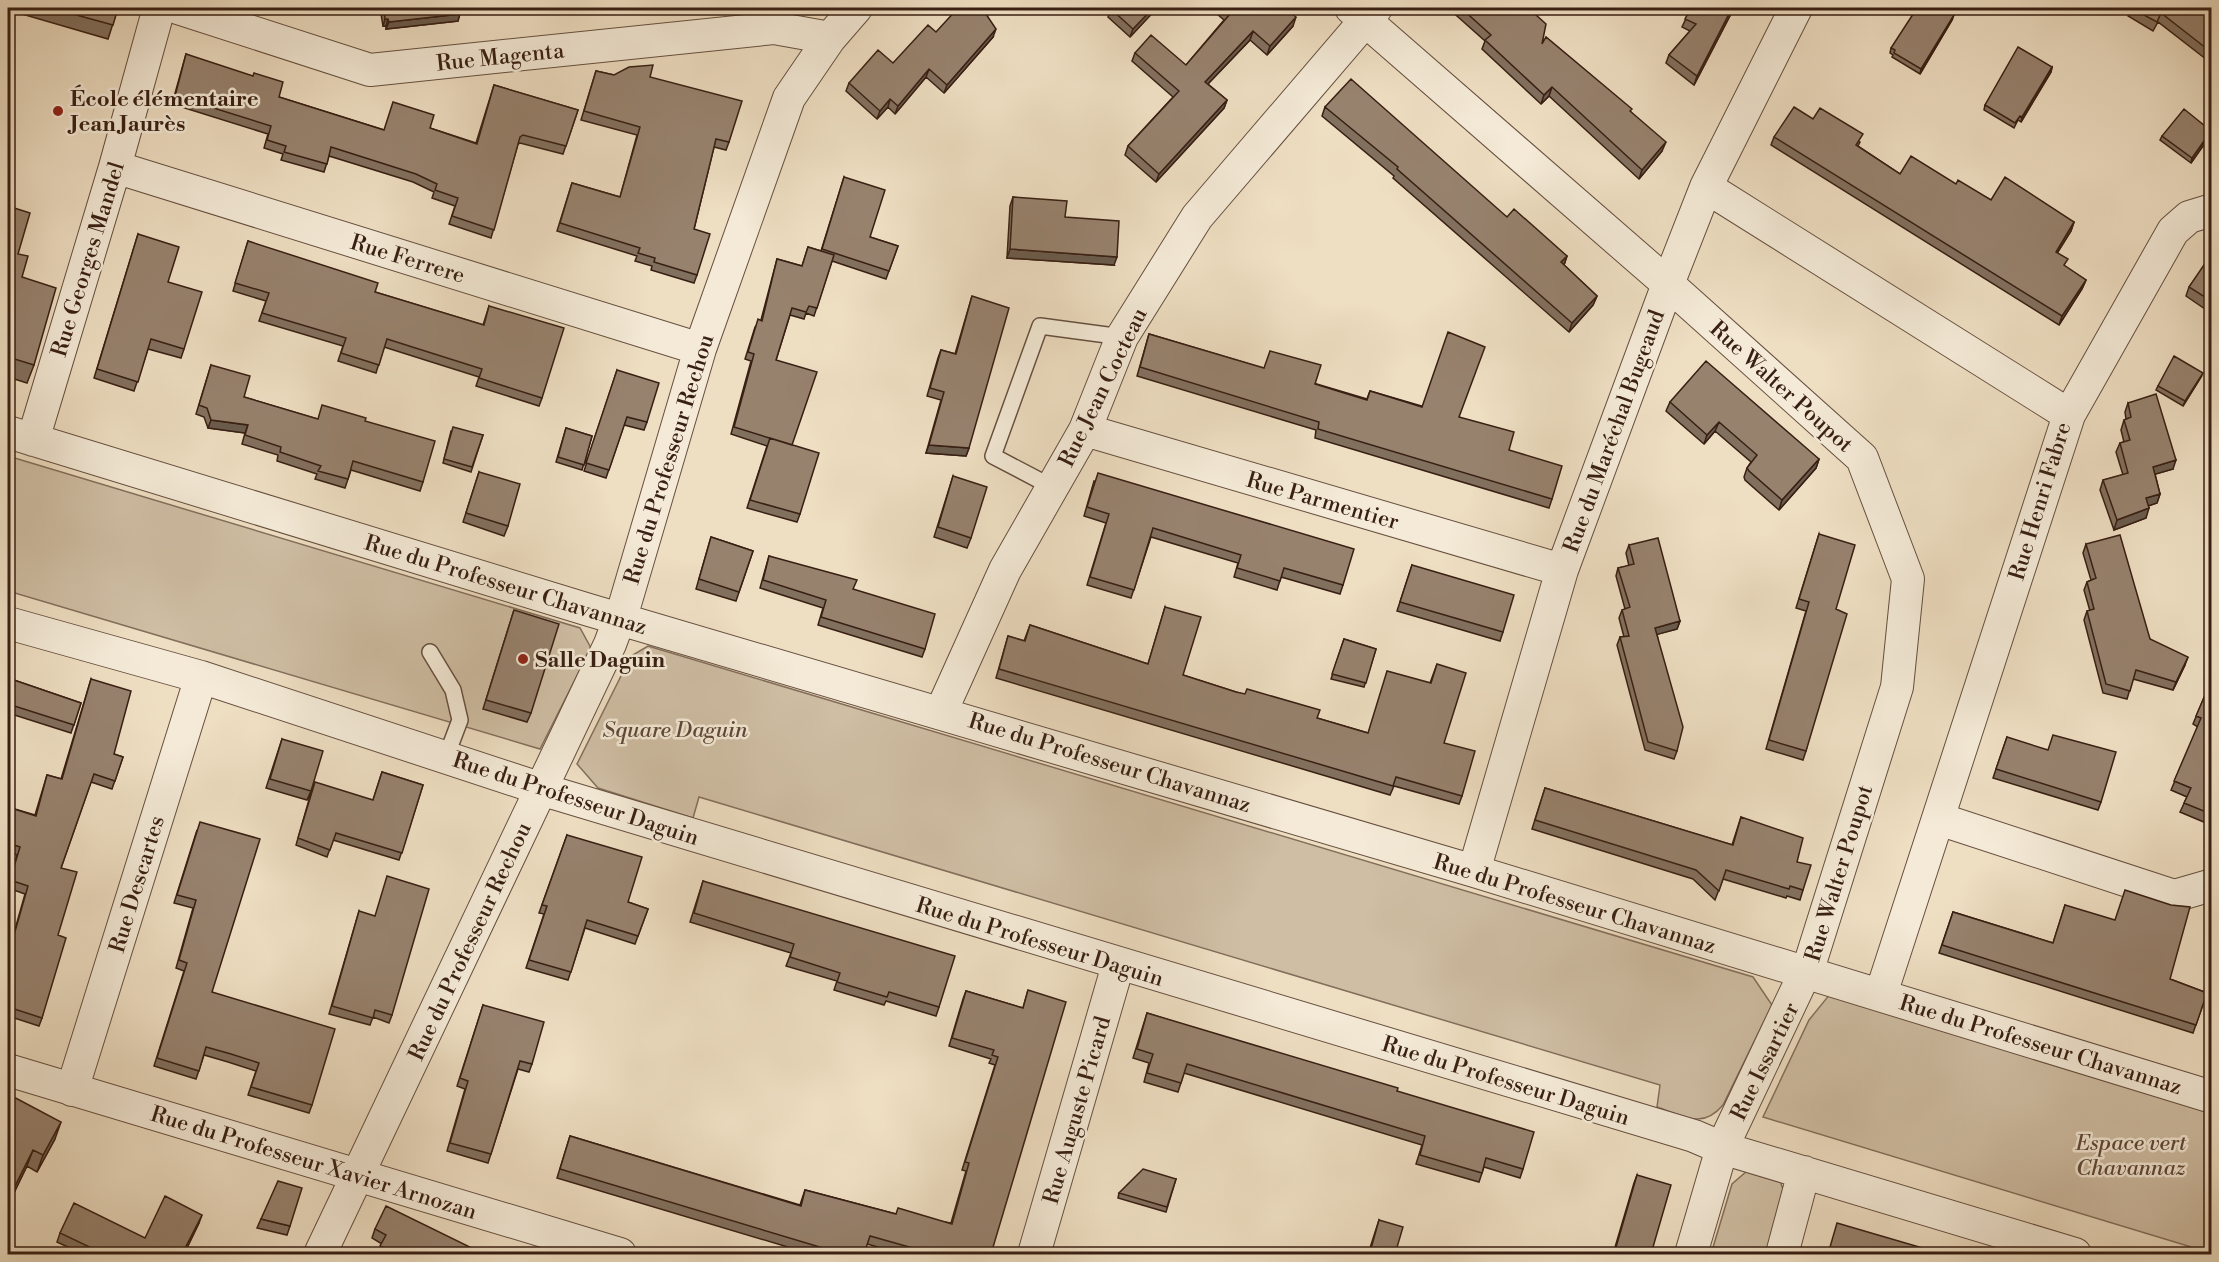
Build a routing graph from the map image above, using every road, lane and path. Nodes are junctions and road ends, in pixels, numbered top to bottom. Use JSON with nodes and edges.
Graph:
{"nodes":[{"id":1,"x":159,"y":8,"type":"edge"},
{"id":2,"x":178,"y":8,"type":"edge"},
{"id":3,"x":856,"y":8,"type":"edge"},
{"id":4,"x":1796,"y":8,"type":"edge"},
{"id":5,"x":1364,"y":12,"type":"edge"},
{"id":6,"x":830,"y":38,"type":"junction"},
{"id":7,"x":115,"y":167,"type":"junction"},
{"id":8,"x":1706,"y":188,"type":"junction"},
{"id":9,"x":2211,"y":210,"type":"edge"},
{"id":10,"x":1668,"y":284,"type":"junction"},
{"id":11,"x":1122,"y":337,"type":"junction"},
{"id":12,"x":700,"y":349,"type":"junction"},
{"id":13,"x":2069,"y":415,"type":"junction"},
{"id":14,"x":1085,"y":430,"type":"junction"},
{"id":15,"x":20,"y":436,"type":"edge"},
{"id":16,"x":1052,"y":487,"type":"junction"},
{"id":17,"x":1562,"y":570,"type":"junction"},
{"id":18,"x":620,"y":619,"type":"junction"},
{"id":19,"x":8,"y":623,"type":"edge"},
{"id":20,"x":430,"y":652,"type":"dead end"},
{"id":21,"x":201,"y":677,"type":"junction"},
{"id":22,"x":941,"y":712,"type":"junction"},
{"id":23,"x":446,"y":757,"type":"junction"},
{"id":24,"x":541,"y":789,"type":"junction"},
{"id":25,"x":1939,"y":819,"type":"junction"},
{"id":26,"x":1474,"y":871,"type":"junction"},
{"id":27,"x":2211,"y":885,"type":"edge"},
{"id":28,"x":1118,"y":965,"type":"junction"},
{"id":29,"x":1806,"y":974,"type":"junction"},
{"id":30,"x":1881,"y":994,"type":"junction"},
{"id":31,"x":8,"y":1070,"type":"edge"},
{"id":32,"x":72,"y":1090,"type":"junction"},
{"id":33,"x":2211,"y":1097,"type":"edge"},
{"id":34,"x":1722,"y":1148,"type":"junction"},
{"id":35,"x":1804,"y":1172,"type":"junction"},
{"id":36,"x":358,"y":1175,"type":"junction"},
{"id":37,"x":558,"y":1245,"type":"edge"},
{"id":38,"x":320,"y":1254,"type":"edge"},
{"id":39,"x":620,"y":1254,"type":"edge"},
{"id":40,"x":1034,"y":1254,"type":"edge"},
{"id":41,"x":1691,"y":1254,"type":"edge"},
{"id":42,"x":1782,"y":1254,"type":"edge"},
{"id":43,"x":2075,"y":1254,"type":"edge"}],
"edges":[{"from":1,"to":7,"type":"street","name":"Rue Georges Mandel"},
{"from":2,"to":6,"type":"street","name":"Rue Magenta"},
{"from":3,"to":6,"type":"street","name":"Rue du Professeur Rechou"},
{"from":4,"to":8,"type":"street","name":"Rue du Maréchal Bugeaud"},
{"from":5,"to":10,"type":"street","name":"Rue Walter Poupot"},
{"from":5,"to":11,"type":"street","name":"Rue Jean Cocteau"},
{"from":6,"to":12,"type":"street","name":"Rue du Professeur Rechou"},
{"from":7,"to":12,"type":"street","name":"Rue Ferrere"},
{"from":7,"to":15,"type":"street","name":"Rue Georges Mandel"},
{"from":8,"to":10,"type":"street","name":"Rue du Maréchal Bugeaud"},
{"from":8,"to":13,"type":"street","name":"Rue Henri Fabre"},
{"from":9,"to":13,"type":"street"},
{"from":10,"to":17,"type":"street","name":"Rue du Maréchal Bugeaud"},
{"from":10,"to":29,"type":"street","name":"Rue Walter Poupot"},
{"from":11,"to":14,"type":"street","name":"Rue Jean Cocteau"},
{"from":11,"to":16,"type":"lane"},
{"from":12,"to":18,"type":"street","name":"Rue du Professeur Rechou"},
{"from":13,"to":25,"type":"street","name":"Rue Henri Fabre"},
{"from":14,"to":16,"type":"street","name":"Rue Jean Cocteau"},
{"from":14,"to":17,"type":"street","name":"Rue Parmentier"},
{"from":15,"to":18,"type":"street","name":"Rue du Professeur Chavannaz"},
{"from":16,"to":22,"type":"street","name":"Rue Jean Cocteau"},
{"from":17,"to":26,"type":"street","name":"Rue du Maréchal Bugeaud"},
{"from":18,"to":22,"type":"street","name":"Rue du Professeur Chavannaz"},
{"from":18,"to":24,"type":"street","name":"Rue du Professeur Rechou"},
{"from":19,"to":21,"type":"street","name":"Rue du Professeur Daguin"},
{"from":20,"to":23,"type":"lane"},
{"from":21,"to":23,"type":"street","name":"Rue du Professeur Daguin"},
{"from":21,"to":32,"type":"street","name":"Rue Descartes"},
{"from":22,"to":26,"type":"street","name":"Rue du Professeur Chavannaz"},
{"from":23,"to":24,"type":"street","name":"Rue du Professeur Daguin"},
{"from":24,"to":28,"type":"street","name":"Rue du Professeur Daguin"},
{"from":24,"to":36,"type":"street","name":"Rue du Professeur Rechou"},
{"from":25,"to":27,"type":"street"},
{"from":25,"to":30,"type":"street","name":"Rue Henri Fabre"},
{"from":26,"to":29,"type":"street","name":"Rue du Professeur Chavannaz"},
{"from":28,"to":34,"type":"street","name":"Rue du Professeur Daguin"},
{"from":28,"to":40,"type":"street","name":"Rue Auguste Picard"},
{"from":29,"to":30,"type":"street","name":"Rue du Professeur Chavannaz"},
{"from":29,"to":34,"type":"street","name":"Rue Issartier"},
{"from":30,"to":33,"type":"street","name":"Rue du Professeur Chavannaz"},
{"from":31,"to":32,"type":"street","name":"Rue du Professeur Xavier Arnozan"},
{"from":32,"to":36,"type":"street","name":"Rue du Professeur Xavier Arnozan"},
{"from":34,"to":35,"type":"street","name":"Rue du Professeur Daguin"},
{"from":34,"to":41,"type":"street","name":"Rue Issartier"},
{"from":35,"to":42,"type":"street"},
{"from":35,"to":43,"type":"street","name":"Rue du Professeur Daguin"},
{"from":36,"to":37,"type":"street","name":"Rue du Professeur Xavier Arnozan"},
{"from":36,"to":38,"type":"street","name":"Rue du Professeur Rechou"},
{"from":37,"to":39,"type":"street","name":"Rue du Professeur Xavier Arnozan"}]}
